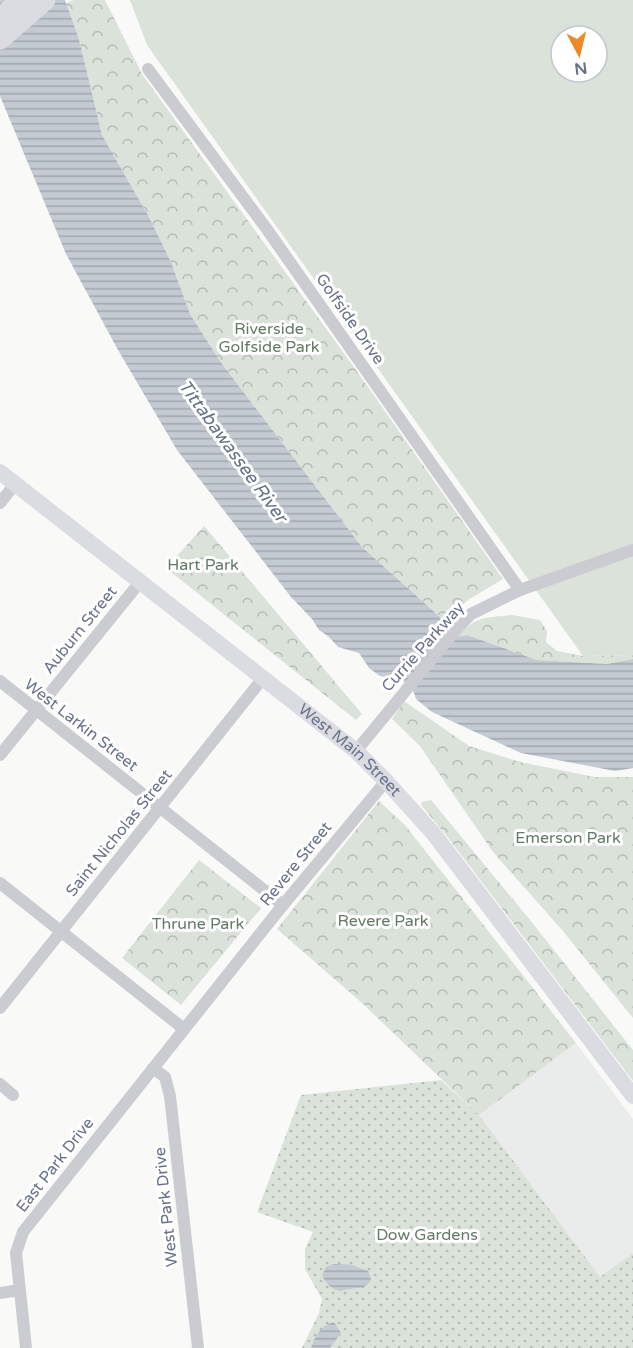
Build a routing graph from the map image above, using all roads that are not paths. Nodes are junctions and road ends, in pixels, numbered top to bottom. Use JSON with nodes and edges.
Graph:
{"nodes":[{"id":1,"x":21,"y":0,"type":"edge"},
{"id":2,"x":45,"y":0,"type":"edge"},
{"id":3,"x":0,"y":19,"type":"edge"},
{"id":4,"x":0,"y":39,"type":"edge"},
{"id":5,"x":148,"y":69,"type":"dead end"},
{"id":6,"x":0,"y":472,"type":"edge"},
{"id":7,"x":15,"y":484,"type":"junction"},
{"id":8,"x":0,"y":503,"type":"edge"},
{"id":9,"x":633,"y":550,"type":"edge"},
{"id":10,"x":140,"y":582,"type":"junction"},
{"id":11,"x":520,"y":590,"type":"junction"},
{"id":12,"x":263,"y":678,"type":"junction"},
{"id":13,"x":0,"y":681,"type":"edge"},
{"id":14,"x":36,"y":710,"type":"junction"},
{"id":15,"x":356,"y":751,"type":"junction"},
{"id":16,"x":0,"y":755,"type":"edge"},
{"id":17,"x":386,"y":781,"type":"junction"},
{"id":18,"x":160,"y":808,"type":"junction"},
{"id":19,"x":0,"y":883,"type":"edge"},
{"id":20,"x":283,"y":905,"type":"junction"},
{"id":21,"x":62,"y":931,"type":"junction"},
{"id":22,"x":0,"y":1008,"type":"edge"},
{"id":23,"x":184,"y":1029,"type":"junction"},
{"id":24,"x":153,"y":1068,"type":"junction"},
{"id":25,"x":141,"y":1082,"type":"joint"},
{"id":26,"x":0,"y":1084,"type":"edge"},
{"id":27,"x":13,"y":1095,"type":"dead end"},
{"id":28,"x":633,"y":1096,"type":"edge"},
{"id":29,"x":20,"y":1290,"type":"junction"},
{"id":30,"x":0,"y":1293,"type":"edge"},
{"id":31,"x":26,"y":1348,"type":"edge"},
{"id":32,"x":198,"y":1348,"type":"edge"}],
"edges":[{"from":1,"to":3,"type":"highway"},
{"from":2,"to":4,"type":"highway"},
{"from":5,"to":11,"type":"street","name":"Golfside Drive"},
{"from":6,"to":7,"type":"street","name":"West Main Street"},
{"from":7,"to":8,"type":"street"},
{"from":7,"to":10,"type":"street","name":"West Main Street"},
{"from":9,"to":11,"type":"street","name":"Currie Parkway"},
{"from":10,"to":12,"type":"street","name":"West Main Street"},
{"from":10,"to":14,"type":"street","name":"Auburn Street"},
{"from":11,"to":15,"type":"street","name":"Currie Parkway"},
{"from":12,"to":15,"type":"street","name":"West Main Street"},
{"from":12,"to":18,"type":"street","name":"Saint Nicholas Street"},
{"from":13,"to":14,"type":"street","name":"West Larkin Street"},
{"from":14,"to":16,"type":"street","name":"Auburn Street"},
{"from":14,"to":18,"type":"street","name":"West Larkin Street"},
{"from":15,"to":17,"type":"street","name":"West Main Street"},
{"from":17,"to":20,"type":"street","name":"Revere Street"},
{"from":17,"to":28,"type":"street","name":"West Main Street"},
{"from":18,"to":20,"type":"street","name":"West Larkin Street"},
{"from":18,"to":21,"type":"street","name":"Saint Nicholas Street"},
{"from":19,"to":21,"type":"street"},
{"from":20,"to":23,"type":"street","name":"Revere Street"},
{"from":21,"to":22,"type":"street","name":"Saint Nicholas Street"},
{"from":21,"to":23,"type":"street"},
{"from":23,"to":24,"type":"street","name":"Revere Street"},
{"from":24,"to":25,"type":"street","name":"Revere Street"},
{"from":24,"to":32,"type":"street","name":"West Park Drive"},
{"from":25,"to":29,"type":"street","name":"East Park Drive"},
{"from":26,"to":27,"type":"street"},
{"from":29,"to":30,"type":"street"},
{"from":29,"to":31,"type":"street","name":"East Park Drive"}]}
